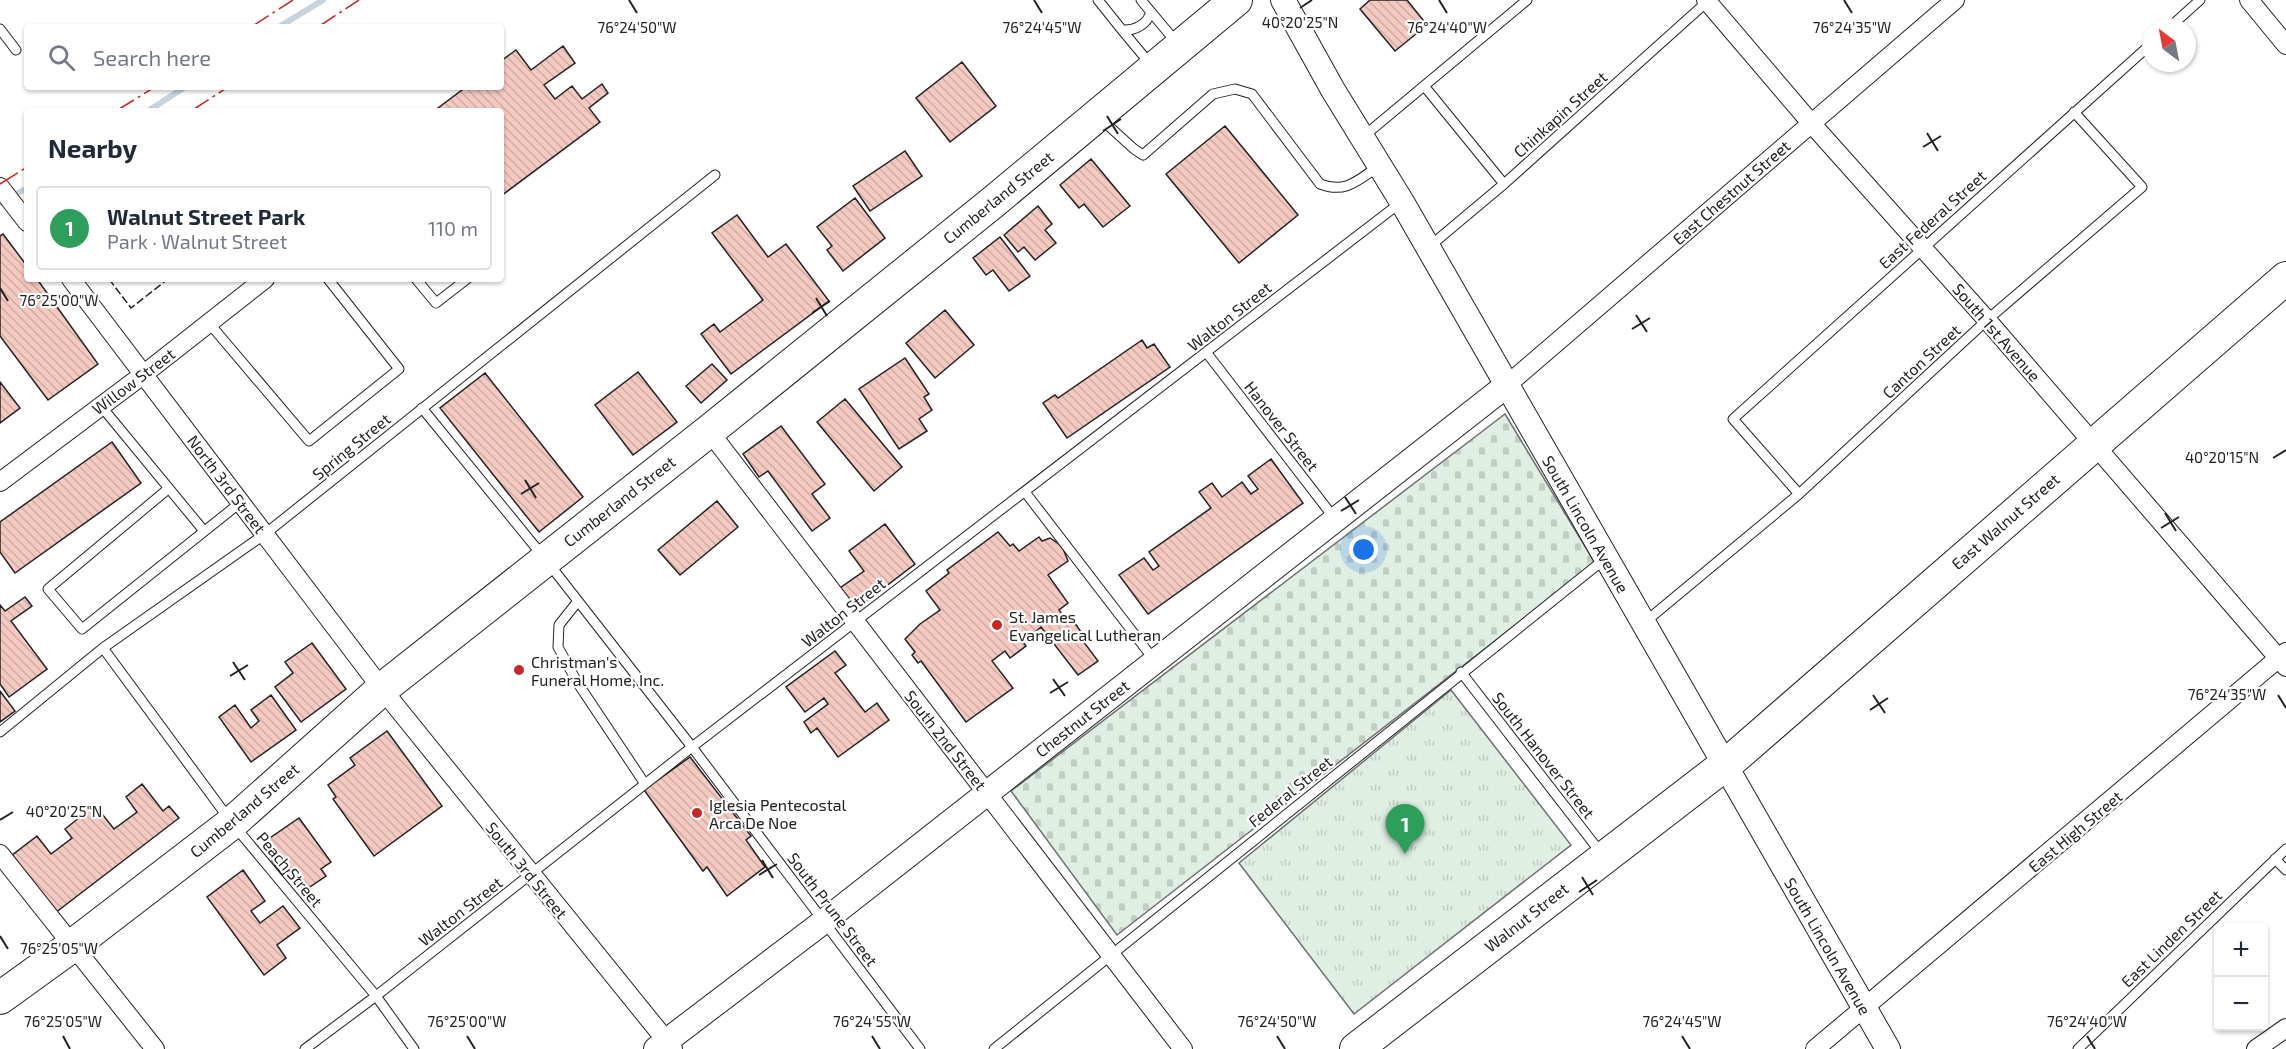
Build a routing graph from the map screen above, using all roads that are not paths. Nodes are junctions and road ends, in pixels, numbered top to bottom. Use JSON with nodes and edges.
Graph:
{"nodes":[{"id":1,"x":1098,"y":0,"type":"edge"},
{"id":2,"x":1141,"y":0,"type":"edge"},
{"id":3,"x":1236,"y":0,"type":"edge"},
{"id":4,"x":1283,"y":0,"type":"edge"},
{"id":5,"x":1527,"y":0,"type":"edge"},
{"id":6,"x":1955,"y":0,"type":"edge"},
{"id":7,"x":2200,"y":0,"type":"edge"},
{"id":8,"x":2249,"y":0,"type":"edge"},
{"id":9,"x":1708,"y":1,"type":"edge"},
{"id":10,"x":1151,"y":12,"type":"junction"},
{"id":11,"x":2180,"y":18,"type":"edge"},
{"id":12,"x":0,"y":29,"type":"edge"},
{"id":13,"x":1122,"y":30,"type":"junction"},
{"id":14,"x":2286,"y":45,"type":"edge"},
{"id":15,"x":1179,"y":46,"type":"junction"},
{"id":16,"x":16,"y":50,"type":"dead end"},
{"id":17,"x":2142,"y":52,"type":"edge"},
{"id":18,"x":1154,"y":68,"type":"junction"},
{"id":19,"x":1425,"y":87,"type":"junction"},
{"id":20,"x":2074,"y":112,"type":"junction"},
{"id":21,"x":1098,"y":115,"type":"junction"},
{"id":22,"x":1811,"y":123,"type":"junction"},
{"id":23,"x":1362,"y":137,"type":"junction"},
{"id":24,"x":1380,"y":166,"type":"junction"},
{"id":25,"x":715,"y":175,"type":"dead end"},
{"id":26,"x":1504,"y":184,"type":"junction"},
{"id":27,"x":0,"y":187,"type":"edge"},
{"id":28,"x":1402,"y":202,"type":"junction"},
{"id":29,"x":22,"y":215,"type":"edge"},
{"id":30,"x":1923,"y":247,"type":"junction"},
{"id":31,"x":1428,"y":248,"type":"junction"},
{"id":32,"x":2286,"y":278,"type":"edge"},
{"id":33,"x":73,"y":282,"type":"edge"},
{"id":34,"x":261,"y":282,"type":"edge"},
{"id":35,"x":330,"y":282,"type":"edge"},
{"id":36,"x":418,"y":282,"type":"edge"},
{"id":37,"x":462,"y":282,"type":"edge"},
{"id":38,"x":1987,"y":320,"type":"junction"},
{"id":39,"x":209,"y":323,"type":"junction"},
{"id":40,"x":1206,"y":352,"type":"junction"},
{"id":41,"x":144,"y":374,"type":"junction"},
{"id":42,"x":1507,"y":385,"type":"junction"},
{"id":43,"x":101,"y":406,"type":"junction"},
{"id":44,"x":422,"y":408,"type":"junction"},
{"id":45,"x":709,"y":431,"type":"junction"},
{"id":46,"x":2094,"y":443,"type":"junction"},
{"id":47,"x":0,"y":482,"type":"edge"},
{"id":48,"x":168,"y":489,"type":"junction"},
{"id":49,"x":1025,"y":492,"type":"junction"},
{"id":50,"x":1798,"y":494,"type":"junction"},
{"id":51,"x":241,"y":502,"type":"junction"},
{"id":52,"x":1335,"y":519,"type":"junction"},
{"id":53,"x":204,"y":531,"type":"junction"},
{"id":54,"x":265,"y":534,"type":"junction"},
{"id":55,"x":1606,"y":558,"type":"junction"},
{"id":56,"x":546,"y":560,"type":"junction"},
{"id":57,"x":578,"y":601,"type":"junction"},
{"id":58,"x":855,"y":622,"type":"junction"},
{"id":59,"x":1644,"y":623,"type":"junction"},
{"id":60,"x":103,"y":648,"type":"junction"},
{"id":61,"x":2284,"y":659,"type":"edge"},
{"id":62,"x":1155,"y":661,"type":"junction"},
{"id":63,"x":1461,"y":672,"type":"junction"},
{"id":64,"x":382,"y":690,"type":"junction"},
{"id":65,"x":0,"y":732,"type":"edge"},
{"id":66,"x":692,"y":747,"type":"junction"},
{"id":67,"x":1724,"y":765,"type":"junction"},
{"id":68,"x":645,"y":784,"type":"junction"},
{"id":69,"x":987,"y":793,"type":"junction"},
{"id":70,"x":232,"y":823,"type":"junction"},
{"id":71,"x":2286,"y":849,"type":"edge"},
{"id":72,"x":0,"y":854,"type":"edge"},
{"id":73,"x":1604,"y":856,"type":"junction"},
{"id":74,"x":2275,"y":859,"type":"junction"},
{"id":75,"x":2286,"y":870,"type":"edge"},
{"id":76,"x":530,"y":874,"type":"junction"},
{"id":77,"x":823,"y":922,"type":"junction"},
{"id":78,"x":72,"y":946,"type":"junction"},
{"id":79,"x":1110,"y":954,"type":"junction"},
{"id":80,"x":376,"y":996,"type":"junction"},
{"id":81,"x":0,"y":998,"type":"edge"},
{"id":82,"x":1864,"y":1009,"type":"junction"},
{"id":83,"x":2286,"y":1028,"type":"edge"},
{"id":84,"x":666,"y":1046,"type":"edge"},
{"id":85,"x":2077,"y":1048,"type":"edge"},
{"id":86,"x":155,"y":1049,"type":"edge"},
{"id":87,"x":305,"y":1049,"type":"edge"},
{"id":88,"x":414,"y":1049,"type":"edge"},
{"id":89,"x":920,"y":1049,"type":"edge"},
{"id":90,"x":994,"y":1049,"type":"edge"},
{"id":91,"x":1183,"y":1049,"type":"edge"},
{"id":92,"x":1356,"y":1049,"type":"edge"},
{"id":93,"x":1815,"y":1049,"type":"edge"},
{"id":94,"x":1888,"y":1049,"type":"edge"},
{"id":95,"x":2256,"y":1049,"type":"edge"}],
"edges":[{"from":1,"to":13,"type":"lane"},
{"from":2,"to":10,"type":"lane"},
{"from":3,"to":15,"type":"highway","name":"Cumberland Street"},
{"from":4,"to":23,"type":"main road","name":"South Lincoln Avenue"},
{"from":5,"to":19,"type":"lane"},
{"from":6,"to":22,"type":"street","name":"East Chestnut Street"},
{"from":7,"to":11,"type":"lane"},
{"from":8,"to":14,"type":"street"},
{"from":9,"to":22,"type":"street","name":"South 1st Avenue"},
{"from":9,"to":26,"type":"lane","name":"Chinkapin Street"},
{"from":10,"to":13,"type":"lane"},
{"from":10,"to":15,"type":"lane"},
{"from":12,"to":16,"type":"lane"},
{"from":13,"to":18,"type":"lane"},
{"from":15,"to":18,"type":"highway","name":"Cumberland Street"},
{"from":17,"to":20,"type":"lane","name":"East Federal Street"},
{"from":18,"to":21,"type":"highway","name":"Cumberland Street"},
{"from":19,"to":23,"type":"lane"},
{"from":19,"to":26,"type":"lane"},
{"from":20,"to":30,"type":"lane","name":"East Federal Street"},
{"from":20,"to":38,"type":"lane","name":"Canton Street"},
{"from":21,"to":24,"type":"lane"},
{"from":21,"to":45,"type":"highway","name":"Cumberland Street"},
{"from":22,"to":30,"type":"street","name":"South 1st Avenue"},
{"from":22,"to":42,"type":"street","name":"East Chestnut Street"},
{"from":23,"to":24,"type":"main road","name":"South Lincoln Avenue"},
{"from":24,"to":28,"type":"main road","name":"South Lincoln Avenue"},
{"from":25,"to":44,"type":"lane","name":"Spring Street"},
{"from":26,"to":31,"type":"lane","name":"Chinkapin Street"},
{"from":27,"to":29,"type":"street"},
{"from":28,"to":31,"type":"main road","name":"South Lincoln Avenue"},
{"from":28,"to":40,"type":"lane","name":"Walton Street"},
{"from":30,"to":38,"type":"street","name":"South 1st Avenue"},
{"from":30,"to":50,"type":"lane","name":"East Federal Street"},
{"from":31,"to":42,"type":"main road","name":"South Lincoln Avenue"},
{"from":32,"to":46,"type":"highway","name":"East Walnut Street"},
{"from":33,"to":41,"type":"street","name":"North 3rd Street"},
{"from":34,"to":39,"type":"street","name":"Willow Street"},
{"from":35,"to":39,"type":"lane"},
{"from":36,"to":37,"type":"lane"},
{"from":38,"to":46,"type":"street","name":"South 1st Avenue"},
{"from":38,"to":50,"type":"lane","name":"Canton Street"},
{"from":39,"to":41,"type":"street","name":"Willow Street"},
{"from":40,"to":49,"type":"lane","name":"Walton Street"},
{"from":40,"to":52,"type":"lane","name":"Hanover Street"},
{"from":41,"to":43,"type":"street","name":"Willow Street"},
{"from":41,"to":51,"type":"street","name":"North 3rd Street"},
{"from":42,"to":52,"type":"main road","name":"Chestnut Street"},
{"from":42,"to":55,"type":"main road","name":"South Lincoln Avenue"},
{"from":43,"to":47,"type":"street","name":"Willow Street"},
{"from":43,"to":48,"type":"lane"},
{"from":44,"to":54,"type":"lane","name":"Spring Street"},
{"from":44,"to":56,"type":"lane","name":"South Prune Street"},
{"from":45,"to":56,"type":"highway","name":"Cumberland Street"},
{"from":45,"to":58,"type":"street","name":"South 2nd Street"},
{"from":46,"to":61,"type":"street","name":"South 1st Avenue"},
{"from":46,"to":67,"type":"highway","name":"East Walnut Street"},
{"from":48,"to":53,"type":"lane"},
{"from":48,"to":53,"type":"lane"},
{"from":49,"to":58,"type":"lane","name":"Walton Street"},
{"from":49,"to":62,"type":"lane"},
{"from":50,"to":59,"type":"lane","name":"Canton Street"},
{"from":51,"to":53,"type":"lane"},
{"from":51,"to":54,"type":"street","name":"North 3rd Street"},
{"from":52,"to":62,"type":"main road","name":"Chestnut Street"},
{"from":54,"to":60,"type":"lane","name":"Spring Street"},
{"from":54,"to":64,"type":"street","name":"North 3rd Street"},
{"from":55,"to":59,"type":"main road","name":"South Lincoln Avenue"},
{"from":55,"to":63,"type":"lane","name":"Federal Street"},
{"from":56,"to":57,"type":"lane","name":"South Prune Street"},
{"from":56,"to":64,"type":"highway","name":"Cumberland Street"},
{"from":57,"to":66,"type":"lane","name":"South Prune Street"},
{"from":57,"to":68,"type":"lane"},
{"from":58,"to":66,"type":"lane","name":"Walton Street"},
{"from":58,"to":69,"type":"street","name":"South 2nd Street"},
{"from":59,"to":67,"type":"main road","name":"South Lincoln Avenue"},
{"from":60,"to":65,"type":"lane","name":"Spring Street"},
{"from":60,"to":70,"type":"lane","name":"Peach Street"},
{"from":61,"to":82,"type":"street","name":"East High Street"},
{"from":62,"to":69,"type":"main road","name":"Chestnut Street"},
{"from":63,"to":73,"type":"lane","name":"South Hanover Street"},
{"from":63,"to":79,"type":"lane","name":"Federal Street"},
{"from":64,"to":70,"type":"highway","name":"Cumberland Street"},
{"from":64,"to":76,"type":"street","name":"South 3rd Street"},
{"from":66,"to":68,"type":"lane","name":"Walton Street"},
{"from":66,"to":77,"type":"lane","name":"South Prune Street"},
{"from":67,"to":73,"type":"highway","name":"Walnut Street"},
{"from":67,"to":82,"type":"main road","name":"South Lincoln Avenue"},
{"from":68,"to":76,"type":"lane","name":"Walton Street"},
{"from":69,"to":77,"type":"main road","name":"Chestnut Street"},
{"from":69,"to":79,"type":"street","name":"South 2nd Street"},
{"from":70,"to":78,"type":"highway","name":"Cumberland Street"},
{"from":70,"to":80,"type":"lane","name":"Peach Street"},
{"from":71,"to":74,"type":"lane","name":"East Linden Street"},
{"from":72,"to":78,"type":"street"},
{"from":73,"to":92,"type":"highway","name":"Walnut Street"},
{"from":74,"to":75,"type":"lane"},
{"from":74,"to":85,"type":"lane","name":"East Linden Street"},
{"from":76,"to":80,"type":"lane","name":"Walton Street"},
{"from":76,"to":84,"type":"street","name":"South 3rd Street"},
{"from":77,"to":84,"type":"main road","name":"Chestnut Street"},
{"from":77,"to":89,"type":"lane","name":"South Prune Street"},
{"from":78,"to":81,"type":"highway","name":"Cumberland Street"},
{"from":78,"to":86,"type":"street"},
{"from":79,"to":90,"type":"lane","name":"Federal Street"},
{"from":79,"to":91,"type":"street","name":"South 2nd Street"},
{"from":80,"to":87,"type":"lane","name":"Walton Street"},
{"from":80,"to":88,"type":"lane","name":"Peach Street"},
{"from":82,"to":93,"type":"street","name":"East High Street"},
{"from":82,"to":94,"type":"main road","name":"South Lincoln Avenue"},
{"from":83,"to":95,"type":"street"}]}
